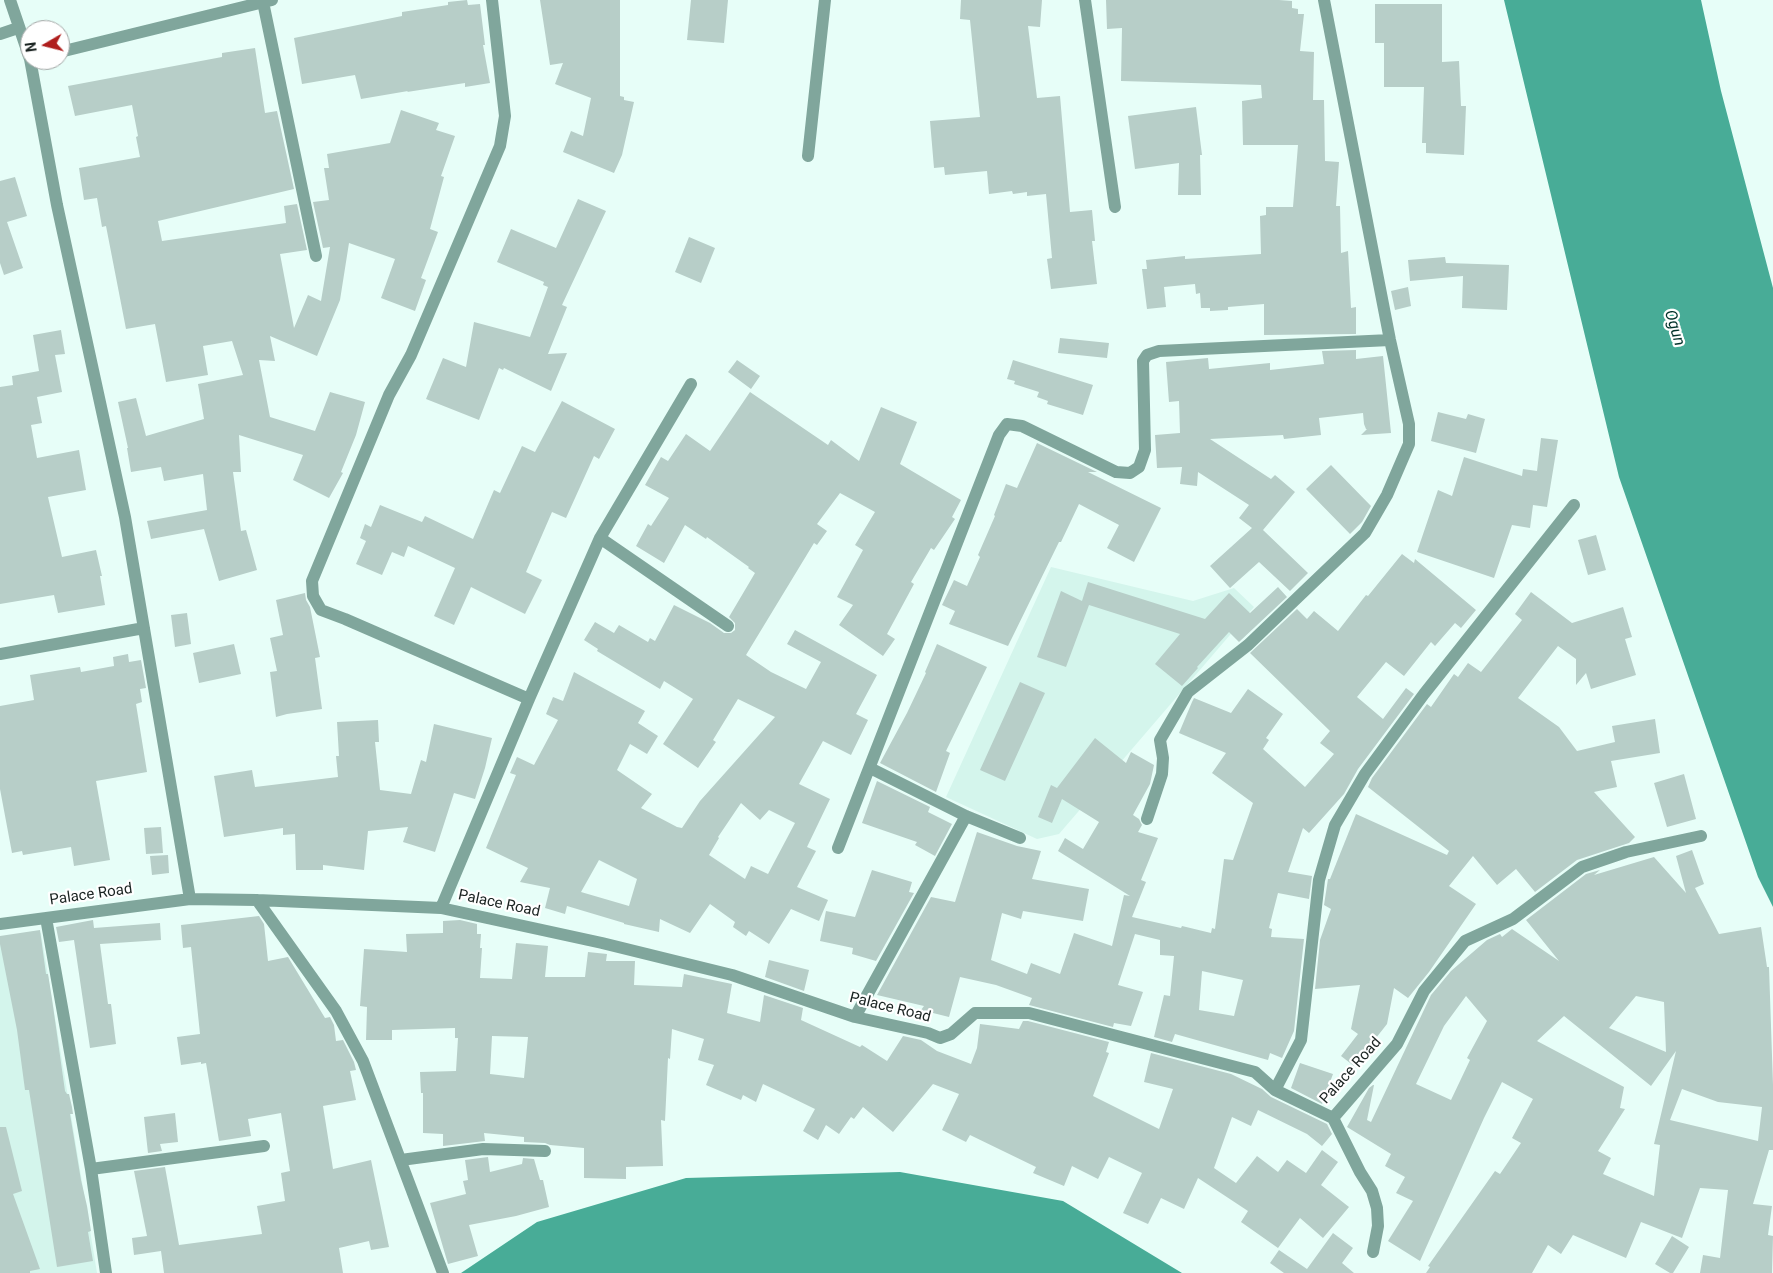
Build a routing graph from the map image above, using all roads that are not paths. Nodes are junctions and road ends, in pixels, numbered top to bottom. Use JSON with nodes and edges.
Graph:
{"nodes":[{"id":1,"x":10,"y":0,"type":"edge"},
{"id":2,"x":492,"y":0,"type":"edge"},
{"id":3,"x":825,"y":0,"type":"edge"},
{"id":4,"x":1085,"y":0,"type":"edge"},
{"id":5,"x":1324,"y":0,"type":"edge"},
{"id":6,"x":267,"y":1,"type":"edge"},
{"id":7,"x":18,"y":28,"type":"junction"},
{"id":8,"x":20,"y":33,"type":"edge"},
{"id":9,"x":0,"y":34,"type":"edge"},
{"id":10,"x":70,"y":50,"type":"edge"},
{"id":11,"x":32,"y":70,"type":"edge"},
{"id":12,"x":808,"y":156,"type":"dead end"},
{"id":13,"x":1115,"y":207,"type":"dead end"},
{"id":14,"x":316,"y":256,"type":"dead end"},
{"id":15,"x":1390,"y":340,"type":"junction"},
{"id":16,"x":691,"y":384,"type":"dead end"},
{"id":17,"x":1574,"y":505,"type":"dead end"},
{"id":18,"x":600,"y":538,"type":"junction"},
{"id":19,"x":728,"y":626,"type":"dead end"},
{"id":20,"x":144,"y":628,"type":"junction"},
{"id":21,"x":0,"y":654,"type":"edge"},
{"id":22,"x":529,"y":699,"type":"junction"},
{"id":23,"x":870,"y":768,"type":"junction"},
{"id":24,"x":966,"y":816,"type":"junction"},
{"id":25,"x":1147,"y":819,"type":"dead end"},
{"id":26,"x":1701,"y":836,"type":"dead end"},
{"id":27,"x":1020,"y":838,"type":"dead end"},
{"id":28,"x":838,"y":848,"type":"dead end"},
{"id":29,"x":190,"y":898,"type":"junction"},
{"id":30,"x":257,"y":900,"type":"junction"},
{"id":31,"x":441,"y":908,"type":"junction"},
{"id":32,"x":46,"y":918,"type":"junction"},
{"id":33,"x":0,"y":924,"type":"edge"},
{"id":34,"x":855,"y":1018,"type":"junction"},
{"id":35,"x":1275,"y":1090,"type":"junction"},
{"id":36,"x":1333,"y":1118,"type":"junction"},
{"id":37,"x":264,"y":1146,"type":"dead end"},
{"id":38,"x":545,"y":1151,"type":"dead end"},
{"id":39,"x":401,"y":1160,"type":"junction"},
{"id":40,"x":91,"y":1169,"type":"junction"},
{"id":41,"x":1373,"y":1252,"type":"dead end"},
{"id":42,"x":106,"y":1273,"type":"edge"},
{"id":43,"x":443,"y":1273,"type":"edge"}],
"edges":[{"from":1,"to":7,"type":"street"},
{"from":2,"to":22,"type":"street"},
{"from":3,"to":12,"type":"street"},
{"from":4,"to":13,"type":"street"},
{"from":5,"to":15,"type":"street"},
{"from":6,"to":10,"type":"street"},
{"from":6,"to":14,"type":"street"},
{"from":7,"to":8,"type":"street"},
{"from":7,"to":9,"type":"street"},
{"from":11,"to":20,"type":"street"},
{"from":15,"to":23,"type":"street"},
{"from":15,"to":25,"type":"street"},
{"from":16,"to":18,"type":"street"},
{"from":17,"to":35,"type":"street"},
{"from":18,"to":19,"type":"street"},
{"from":18,"to":22,"type":"street"},
{"from":20,"to":21,"type":"street"},
{"from":20,"to":29,"type":"street"},
{"from":22,"to":31,"type":"street"},
{"from":23,"to":24,"type":"street"},
{"from":23,"to":28,"type":"street"},
{"from":24,"to":27,"type":"street"},
{"from":24,"to":34,"type":"street"},
{"from":26,"to":36,"type":"street","name":"Palace Road"},
{"from":29,"to":30,"type":"street","name":"Palace Road"},
{"from":29,"to":32,"type":"street","name":"Palace Road"},
{"from":30,"to":31,"type":"street","name":"Palace Road"},
{"from":30,"to":39,"type":"street"},
{"from":31,"to":34,"type":"street","name":"Palace Road"},
{"from":32,"to":33,"type":"street","name":"Palace Road"},
{"from":32,"to":40,"type":"street"},
{"from":34,"to":35,"type":"street","name":"Palace Road"},
{"from":35,"to":36,"type":"street","name":"Palace Road"},
{"from":36,"to":41,"type":"street"},
{"from":37,"to":40,"type":"street"},
{"from":38,"to":39,"type":"street"},
{"from":39,"to":43,"type":"street"},
{"from":40,"to":42,"type":"street"}]}
